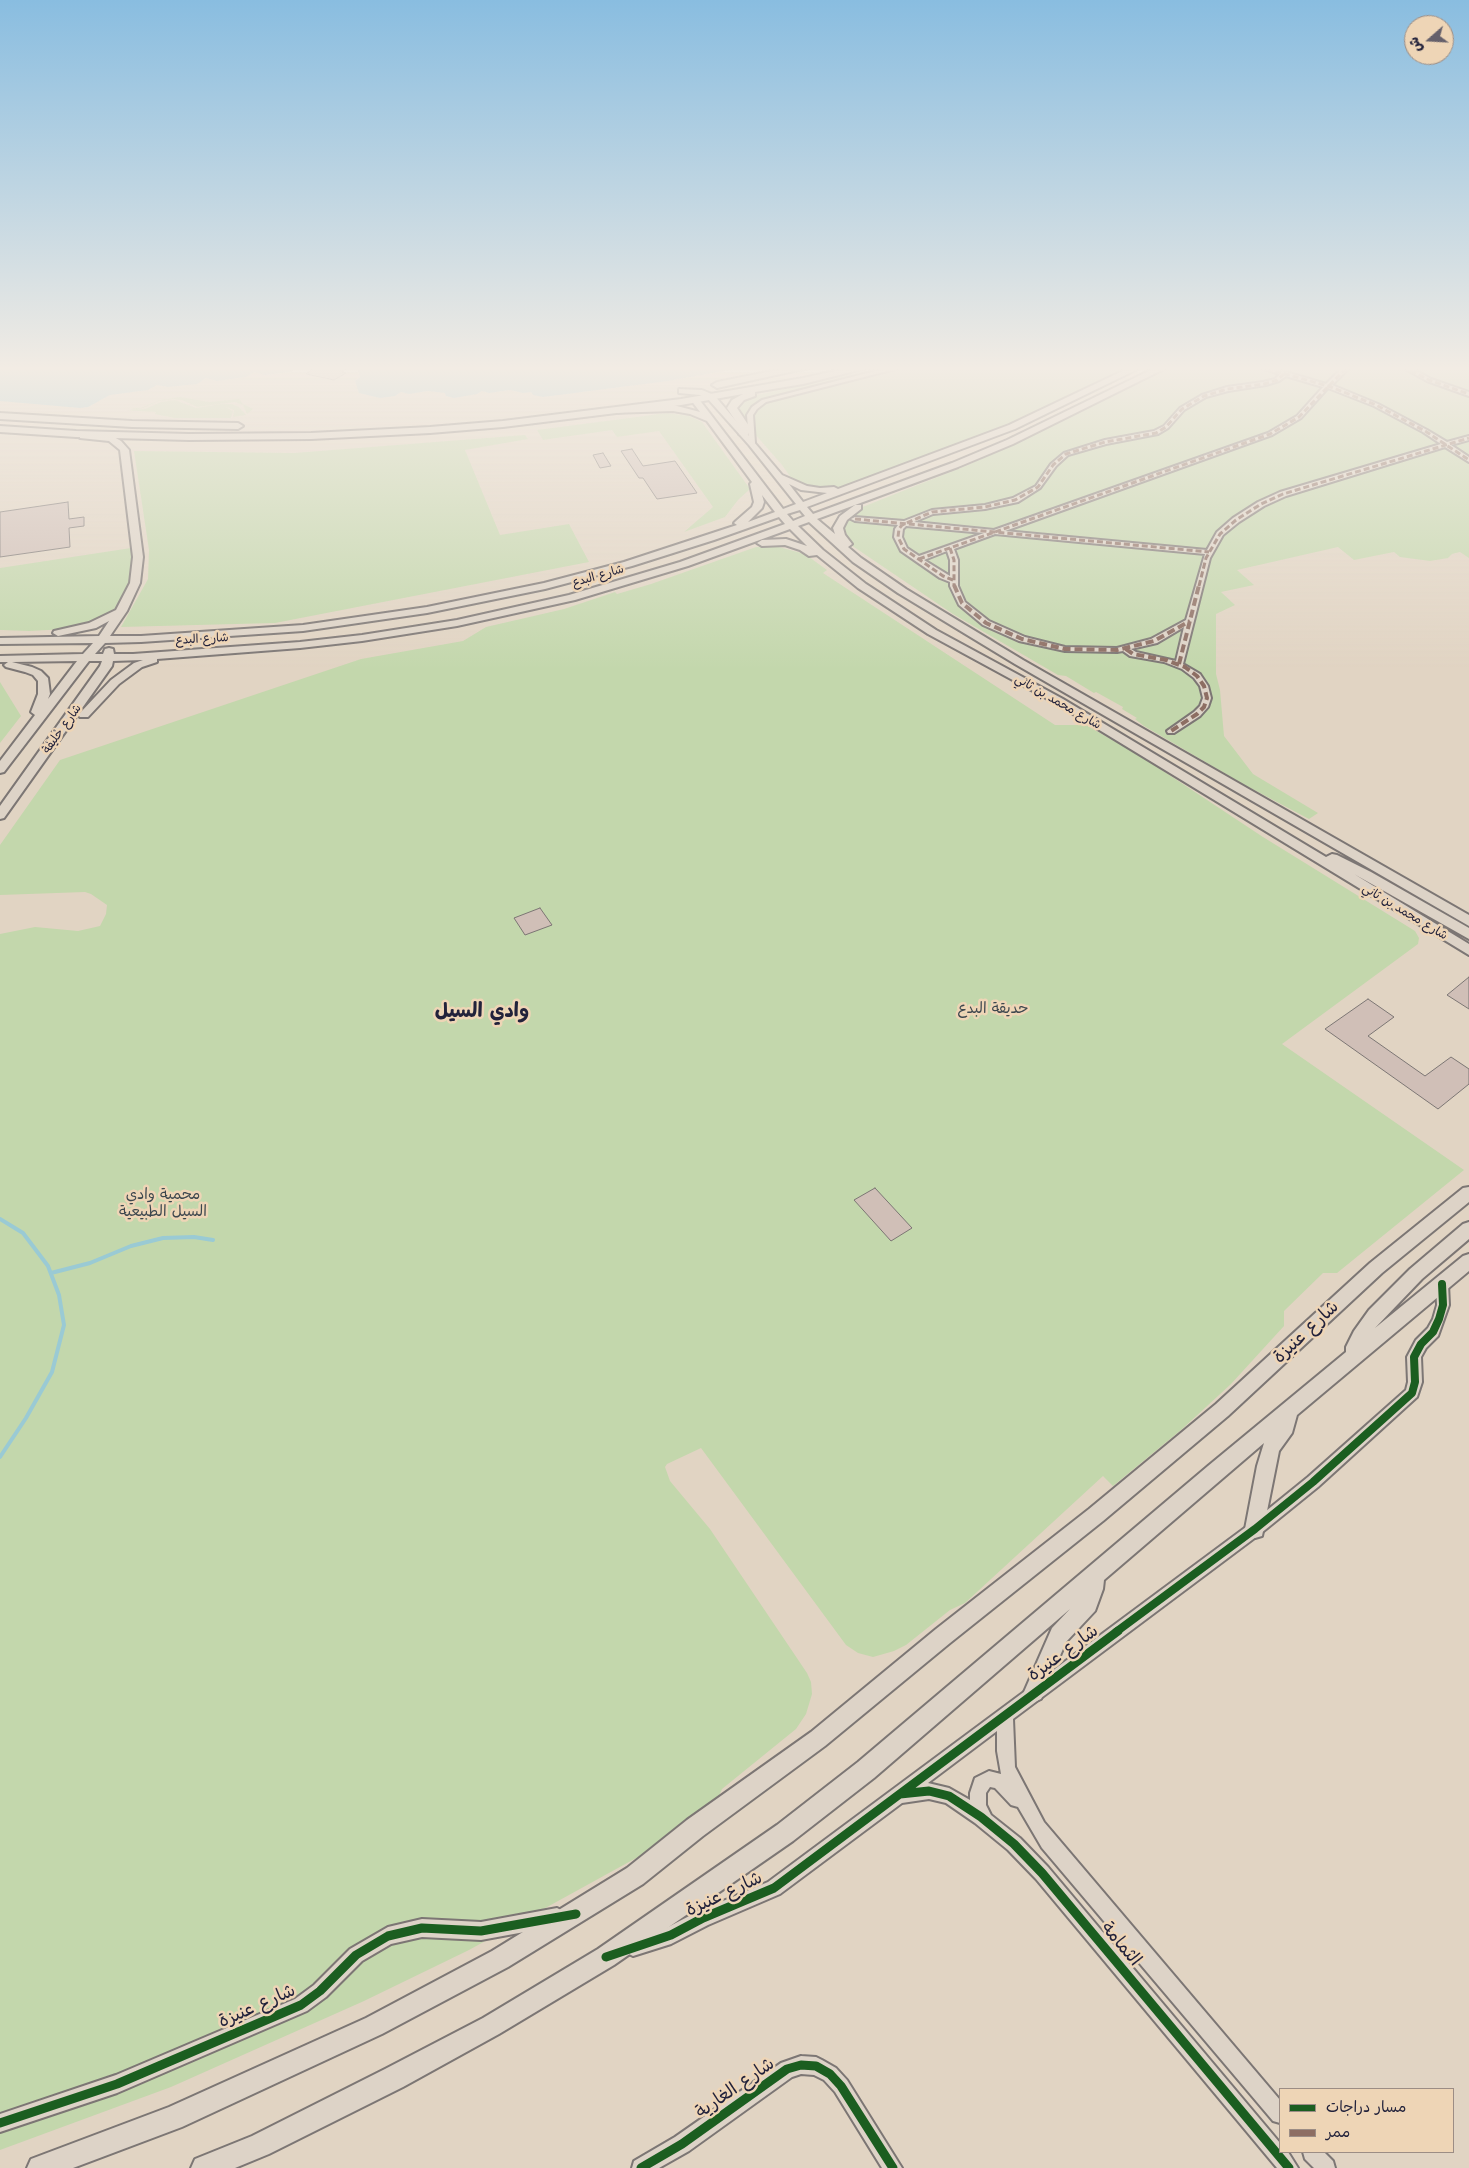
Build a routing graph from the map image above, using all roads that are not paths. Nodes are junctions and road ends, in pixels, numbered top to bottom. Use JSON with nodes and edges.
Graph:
{"nodes":[{"id":1,"x":126,"y":467,"type":"edge"},
{"id":2,"x":745,"y":467,"type":"edge"},
{"id":3,"x":759,"y":467,"type":"edge"},
{"id":4,"x":772,"y":467,"type":"edge"},
{"id":5,"x":907,"y":467,"type":"edge"},
{"id":6,"x":927,"y":467,"type":"edge"},
{"id":7,"x":946,"y":467,"type":"edge"},
{"id":8,"x":1051,"y":467,"type":"edge"},
{"id":9,"x":1176,"y":467,"type":"edge"},
{"id":10,"x":1373,"y":467,"type":"edge"},
{"id":11,"x":776,"y":472,"type":"junction"},
{"id":12,"x":884,"y":476,"type":"junction"},
{"id":13,"x":753,"y":478,"type":"junction"},
{"id":14,"x":866,"y":499,"type":"junction"},
{"id":15,"x":797,"y":516,"type":"junction"},
{"id":16,"x":855,"y":519,"type":"dead end"},
{"id":17,"x":905,"y":523,"type":"junction"},
{"id":18,"x":995,"y":531,"type":"junction"},
{"id":19,"x":711,"y":538,"type":"junction"},
{"id":20,"x":735,"y":547,"type":"junction"},
{"id":21,"x":950,"y":548,"type":"junction"},
{"id":22,"x":1209,"y":552,"type":"junction"},
{"id":23,"x":919,"y":559,"type":"junction"},
{"id":24,"x":857,"y":560,"type":"junction"},
{"id":25,"x":838,"y":568,"type":"junction"},
{"id":26,"x":953,"y":580,"type":"junction"},
{"id":27,"x":459,"y":605,"type":"junction"},
{"id":28,"x":531,"y":608,"type":"junction"},
{"id":29,"x":122,"y":611,"type":"junction"},
{"id":30,"x":1190,"y":620,"type":"junction"},
{"id":31,"x":102,"y":640,"type":"junction"},
{"id":32,"x":2,"y":641,"type":"edge"},
{"id":33,"x":1126,"y":649,"type":"junction"},
{"id":34,"x":109,"y":655,"type":"junction"},
{"id":35,"x":172,"y":655,"type":"junction"},
{"id":36,"x":86,"y":658,"type":"junction"},
{"id":37,"x":0,"y":659,"type":"edge"},
{"id":38,"x":1019,"y":662,"type":"junction"},
{"id":39,"x":0,"y":664,"type":"edge"},
{"id":40,"x":1179,"y":664,"type":"junction"},
{"id":41,"x":33,"y":725,"type":"junction"},
{"id":42,"x":1170,"y":731,"type":"dead end"},
{"id":43,"x":0,"y":769,"type":"edge"},
{"id":44,"x":23,"y":782,"type":"junction"},
{"id":45,"x":0,"y":815,"type":"edge"},
{"id":46,"x":1275,"y":834,"type":"junction"},
{"id":47,"x":1469,"y":921,"type":"edge"},
{"id":48,"x":1469,"y":934,"type":"edge"},
{"id":49,"x":1469,"y":950,"type":"edge"},
{"id":50,"x":1469,"y":1192,"type":"edge"},
{"id":51,"x":1469,"y":1229,"type":"edge"},
{"id":52,"x":1469,"y":1261,"type":"edge"},
{"id":53,"x":1442,"y":1284,"type":"junction"},
{"id":54,"x":1355,"y":1356,"type":"junction"},
{"id":55,"x":1289,"y":1410,"type":"junction"},
{"id":56,"x":1254,"y":1529,"type":"junction"},
{"id":57,"x":1094,"y":1576,"type":"junction"},
{"id":58,"x":1034,"y":1692,"type":"junction"},
{"id":59,"x":1005,"y":1714,"type":"junction"},
{"id":60,"x":897,"y":1795,"type":"junction"},
{"id":61,"x":1030,"y":1814,"type":"junction"},
{"id":62,"x":988,"y":1822,"type":"junction"},
{"id":63,"x":576,"y":1914,"type":"junction"},
{"id":64,"x":606,"y":1957,"type":"junction"},
{"id":65,"x":1279,"y":2113,"type":"edge"},
{"id":66,"x":0,"y":2123,"type":"edge"},
{"id":67,"x":260,"y":2145,"type":"junction"},
{"id":68,"x":1313,"y":2153,"type":"edge"},
{"id":69,"x":40,"y":2168,"type":"edge"},
{"id":70,"x":204,"y":2168,"type":"edge"},
{"id":71,"x":239,"y":2168,"type":"edge"},
{"id":72,"x":641,"y":2168,"type":"edge"},
{"id":73,"x":893,"y":2168,"type":"edge"},
{"id":74,"x":1289,"y":2168,"type":"edge"},
{"id":75,"x":1326,"y":2168,"type":"edge"}],
"edges":[{"from":1,"to":29,"type":"main road","name":"شارع خليفة"},
{"from":2,"to":13,"type":"main road","name":"شارع محمد بن ثاني"},
{"from":3,"to":15,"type":"main road"},
{"from":4,"to":11,"type":"main road","name":"شارع محمد بن ثاني"},
{"from":5,"to":12,"type":"main road","name":"شارع البدع"},
{"from":6,"to":15,"type":"main road"},
{"from":7,"to":14,"type":"main road","name":"شارع البدع"},
{"from":8,"to":17,"type":"street"},
{"from":9,"to":18,"type":"street"},
{"from":10,"to":22,"type":"street"},
{"from":11,"to":12,"type":"main road"},
{"from":11,"to":15,"type":"main road","name":"شارع محمد بن ثاني"},
{"from":12,"to":15,"type":"main road","name":"شارع البدع"},
{"from":13,"to":15,"type":"main road","name":"شارع محمد بن ثاني"},
{"from":13,"to":19,"type":"main road"},
{"from":14,"to":15,"type":"main road","name":"شارع البدع"},
{"from":14,"to":24,"type":"main road"},
{"from":15,"to":19,"type":"main road","name":"شارع البدع"},
{"from":15,"to":20,"type":"main road","name":"شارع البدع"},
{"from":15,"to":24,"type":"main road","name":"شارع محمد بن ثاني"},
{"from":15,"to":25,"type":"main road","name":"شارع محمد بن ثاني"},
{"from":15,"to":28,"type":"main road"},
{"from":15,"to":38,"type":"main road"},
{"from":16,"to":17,"type":"street"},
{"from":17,"to":18,"type":"street"},
{"from":17,"to":23,"type":"street"},
{"from":18,"to":21,"type":"street"},
{"from":18,"to":22,"type":"street"},
{"from":19,"to":27,"type":"main road","name":"شارع البدع"},
{"from":20,"to":25,"type":"main road"},
{"from":20,"to":28,"type":"main road","name":"شارع البدع"},
{"from":21,"to":23,"type":"street"},
{"from":21,"to":26,"type":"street"},
{"from":22,"to":30,"type":"street"},
{"from":23,"to":26,"type":"street"},
{"from":24,"to":38,"type":"main road","name":"شارع محمد بن ثاني"},
{"from":25,"to":46,"type":"main road","name":"شارع محمد بن ثاني"},
{"from":26,"to":33,"type":"street"},
{"from":27,"to":31,"type":"main road","name":"شارع البدع"},
{"from":27,"to":34,"type":"main road"},
{"from":28,"to":35,"type":"main road","name":"شارع البدع"},
{"from":29,"to":31,"type":"main road","name":"شارع خليفة"},
{"from":29,"to":32,"type":"main road"},
{"from":30,"to":33,"type":"street"},
{"from":30,"to":40,"type":"street"},
{"from":31,"to":32,"type":"main road","name":"شارع البدع"},
{"from":31,"to":34,"type":"main road"},
{"from":31,"to":36,"type":"main road","name":"شارع خليفة"},
{"from":33,"to":40,"type":"street"},
{"from":34,"to":35,"type":"main road","name":"شارع البدع"},
{"from":34,"to":36,"type":"main road","name":"شارع البدع"},
{"from":34,"to":44,"type":"main road","name":"شارع خليفة"},
{"from":35,"to":44,"type":"main road"},
{"from":36,"to":37,"type":"main road","name":"شارع البدع"},
{"from":36,"to":41,"type":"main road","name":"شارع خليفة"},
{"from":38,"to":47,"type":"main road","name":"شارع محمد بن ثاني"},
{"from":39,"to":41,"type":"main road"},
{"from":40,"to":42,"type":"street"},
{"from":41,"to":43,"type":"main road","name":"شارع خليفة"},
{"from":44,"to":45,"type":"main road","name":"شارع خليفة"},
{"from":46,"to":48,"type":"main road"},
{"from":46,"to":49,"type":"main road","name":"شارع محمد بن ثاني"},
{"from":50,"to":63,"type":"main road","name":"شارع عنيزة"},
{"from":51,"to":54,"type":"main road"},
{"from":52,"to":53,"type":"main road","name":"شارع عنيزة"},
{"from":53,"to":54,"type":"main road","name":"شارع عنيزة"},
{"from":53,"to":56,"type":"street","name":"شارع عنيزة"},
{"from":54,"to":55,"type":"main road","name":"شارع عنيزة"},
{"from":55,"to":56,"type":"main road"},
{"from":55,"to":57,"type":"main road","name":"شارع عنيزة"},
{"from":56,"to":58,"type":"street","name":"شارع عنيزة"},
{"from":57,"to":58,"type":"main road"},
{"from":57,"to":64,"type":"main road","name":"شارع عنيزة"},
{"from":58,"to":59,"type":"street","name":"شارع عنيزة"},
{"from":59,"to":60,"type":"street","name":"شارع عنيزة"},
{"from":59,"to":61,"type":"street","name":"الثمامة"},
{"from":60,"to":62,"type":"street","name":"الثمامة"},
{"from":60,"to":64,"type":"street","name":"شارع عنيزة"},
{"from":61,"to":62,"type":"street"},
{"from":61,"to":65,"type":"street","name":"الثمامة"},
{"from":62,"to":74,"type":"street","name":"الثمامة"},
{"from":63,"to":66,"type":"street","name":"شارع عنيزة"},
{"from":63,"to":69,"type":"main road","name":"شارع عنيزة"},
{"from":64,"to":67,"type":"main road","name":"شارع عنيزة"},
{"from":67,"to":70,"type":"main road","name":"شارع عنيزة"},
{"from":67,"to":71,"type":"street"},
{"from":68,"to":75,"type":"street"},
{"from":72,"to":73,"type":"street","name":"شارع الغارية"}]}
